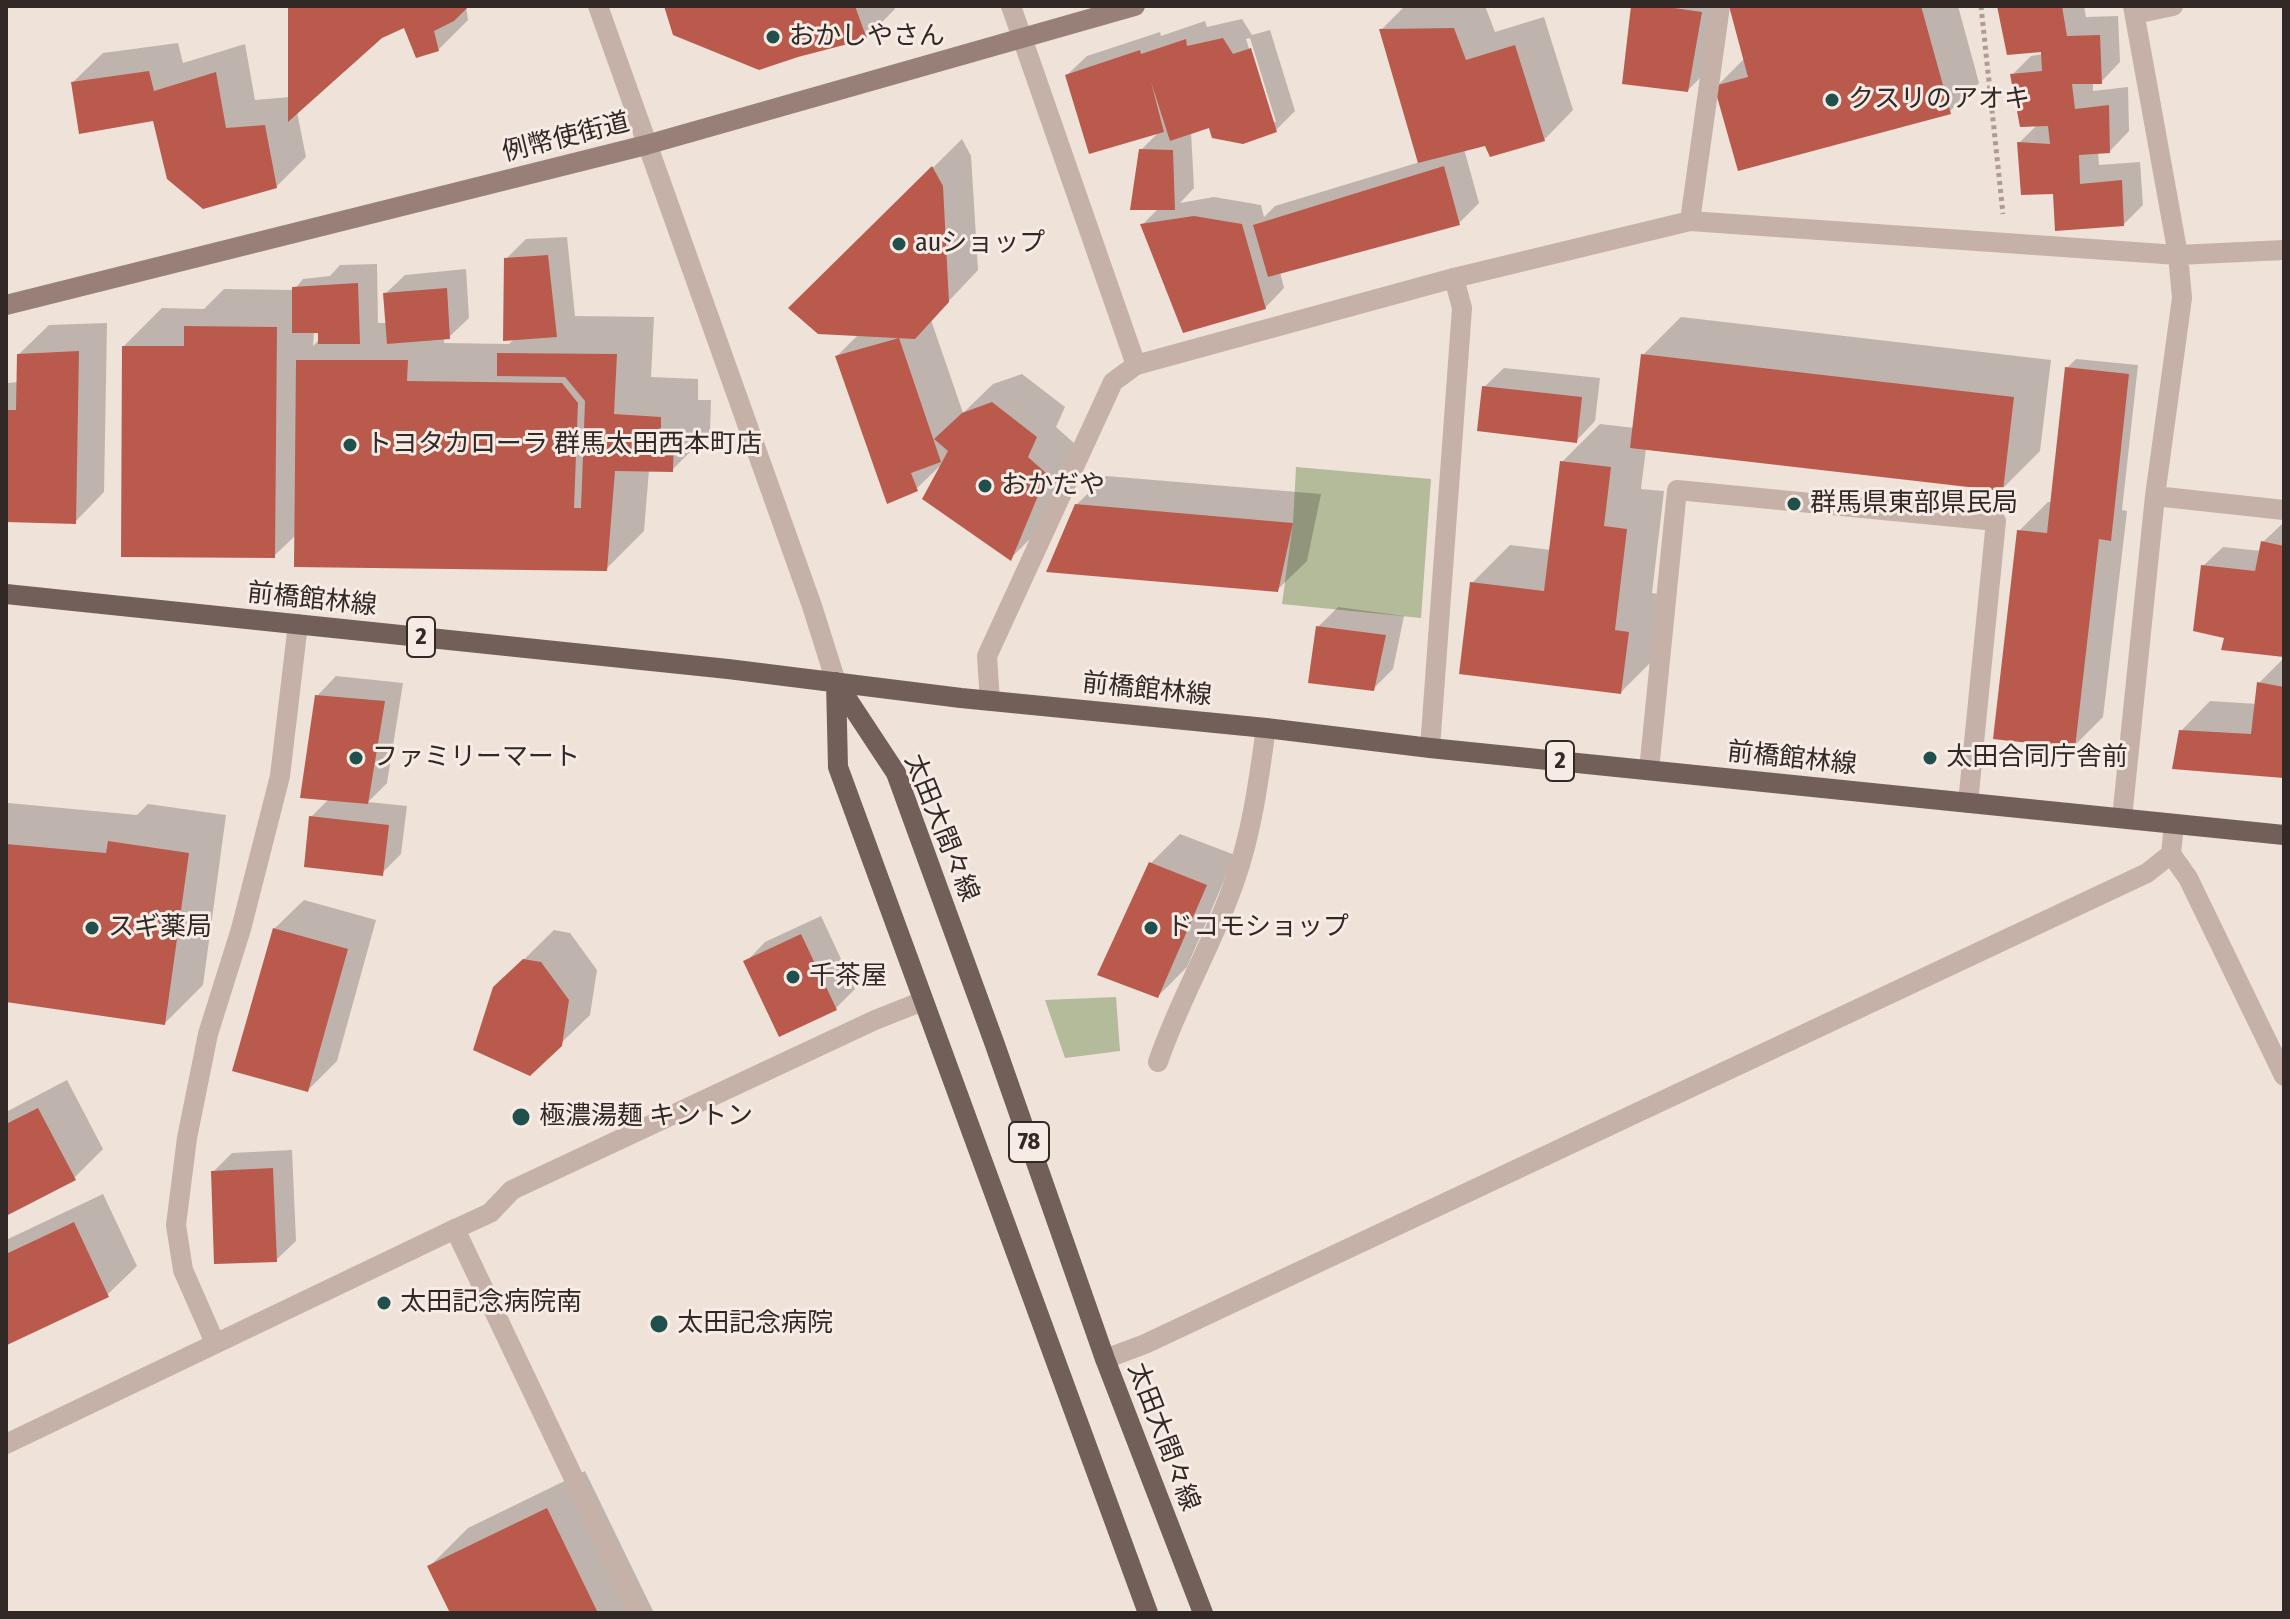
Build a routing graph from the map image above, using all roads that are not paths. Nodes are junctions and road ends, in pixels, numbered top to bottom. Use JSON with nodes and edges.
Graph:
{"nodes":[{"id":1,"x":598,"y":6,"type":"edge"},
{"id":2,"x":1011,"y":6,"type":"edge"},
{"id":3,"x":1135,"y":6,"type":"edge"},
{"id":4,"x":1720,"y":6,"type":"edge"},
{"id":5,"x":2173,"y":6,"type":"edge"},
{"id":6,"x":2134,"y":10,"type":"edge"},
{"id":7,"x":1024,"y":39,"type":"junction"},
{"id":8,"x":646,"y":145,"type":"junction"},
{"id":9,"x":1690,"y":221,"type":"junction"},
{"id":10,"x":2284,"y":250,"type":"edge"},
{"id":11,"x":2178,"y":255,"type":"junction"},
{"id":12,"x":1454,"y":278,"type":"junction"},
{"id":13,"x":6,"y":305,"type":"edge"},
{"id":14,"x":1136,"y":365,"type":"junction"},
{"id":15,"x":2155,"y":496,"type":"junction"},
{"id":16,"x":2284,"y":510,"type":"edge"},
{"id":17,"x":6,"y":594,"type":"edge"},
{"id":18,"x":298,"y":624,"type":"junction"},
{"id":19,"x":836,"y":682,"type":"junction"},
{"id":20,"x":990,"y":701,"type":"junction"},
{"id":21,"x":1266,"y":728,"type":"junction"},
{"id":22,"x":1430,"y":748,"type":"junction"},
{"id":23,"x":1649,"y":770,"type":"junction"},
{"id":24,"x":1968,"y":803,"type":"junction"},
{"id":25,"x":2122,"y":818,"type":"junction"},
{"id":26,"x":2174,"y":824,"type":"junction"},
{"id":27,"x":2284,"y":835,"type":"edge"},
{"id":28,"x":2171,"y":854,"type":"junction"},
{"id":29,"x":923,"y":1001,"type":"junction"},
{"id":30,"x":1158,"y":1062,"type":"dead end"},
{"id":31,"x":2284,"y":1076,"type":"edge"},
{"id":32,"x":455,"y":1229,"type":"junction"},
{"id":33,"x":215,"y":1343,"type":"junction"},
{"id":34,"x":1105,"y":1359,"type":"junction"},
{"id":35,"x":6,"y":1444,"type":"edge"},
{"id":36,"x":638,"y":1613,"type":"edge"},
{"id":37,"x":1148,"y":1613,"type":"edge"},
{"id":38,"x":1203,"y":1613,"type":"edge"}],
"edges":[{"from":1,"to":8,"type":"street"},
{"from":2,"to":7,"type":"street"},
{"from":3,"to":7,"type":"main road","name":"例幣使街道"},
{"from":4,"to":9,"type":"street"},
{"from":5,"to":6,"type":"street"},
{"from":6,"to":11,"type":"street"},
{"from":7,"to":8,"type":"main road","name":"例幣使街道"},
{"from":7,"to":14,"type":"street"},
{"from":8,"to":13,"type":"main road","name":"例幣使街道"},
{"from":8,"to":19,"type":"street"},
{"from":9,"to":11,"type":"street"},
{"from":9,"to":12,"type":"street"},
{"from":10,"to":11,"type":"street"},
{"from":11,"to":15,"type":"street"},
{"from":12,"to":14,"type":"street"},
{"from":12,"to":22,"type":"street"},
{"from":14,"to":20,"type":"street"},
{"from":15,"to":16,"type":"street"},
{"from":15,"to":25,"type":"street"},
{"from":17,"to":18,"type":"main road","name":"前橋館林線","number":"2"},
{"from":18,"to":19,"type":"main road","name":"前橋館林線","number":"2"},
{"from":18,"to":33,"type":"street"},
{"from":19,"to":20,"type":"main road","name":"前橋館林線","number":"2"},
{"from":19,"to":29,"type":"main road","number":"78"},
{"from":19,"to":34,"type":"main road","name":"太田大間々線","number":"78"},
{"from":20,"to":21,"type":"main road","name":"前橋館林線","number":"2"},
{"from":21,"to":22,"type":"main road","name":"前橋館林線","number":"2"},
{"from":21,"to":30,"type":"street"},
{"from":22,"to":23,"type":"main road","name":"前橋館林線","number":"2"},
{"from":23,"to":24,"type":"main road","name":"前橋館林線","number":"2"},
{"from":23,"to":24,"type":"street"},
{"from":24,"to":25,"type":"main road","name":"前橋館林線","number":"2"},
{"from":25,"to":26,"type":"main road","name":"前橋館林線","number":"2"},
{"from":26,"to":27,"type":"main road","name":"前橋館林線","number":"2"},
{"from":26,"to":28,"type":"street"},
{"from":28,"to":31,"type":"street"},
{"from":28,"to":34,"type":"street"},
{"from":29,"to":32,"type":"street"},
{"from":29,"to":37,"type":"main road","number":"78"},
{"from":32,"to":33,"type":"street"},
{"from":32,"to":36,"type":"street"},
{"from":33,"to":35,"type":"street"},
{"from":34,"to":38,"type":"main road","name":"太田大間々線","number":"78"}]}
